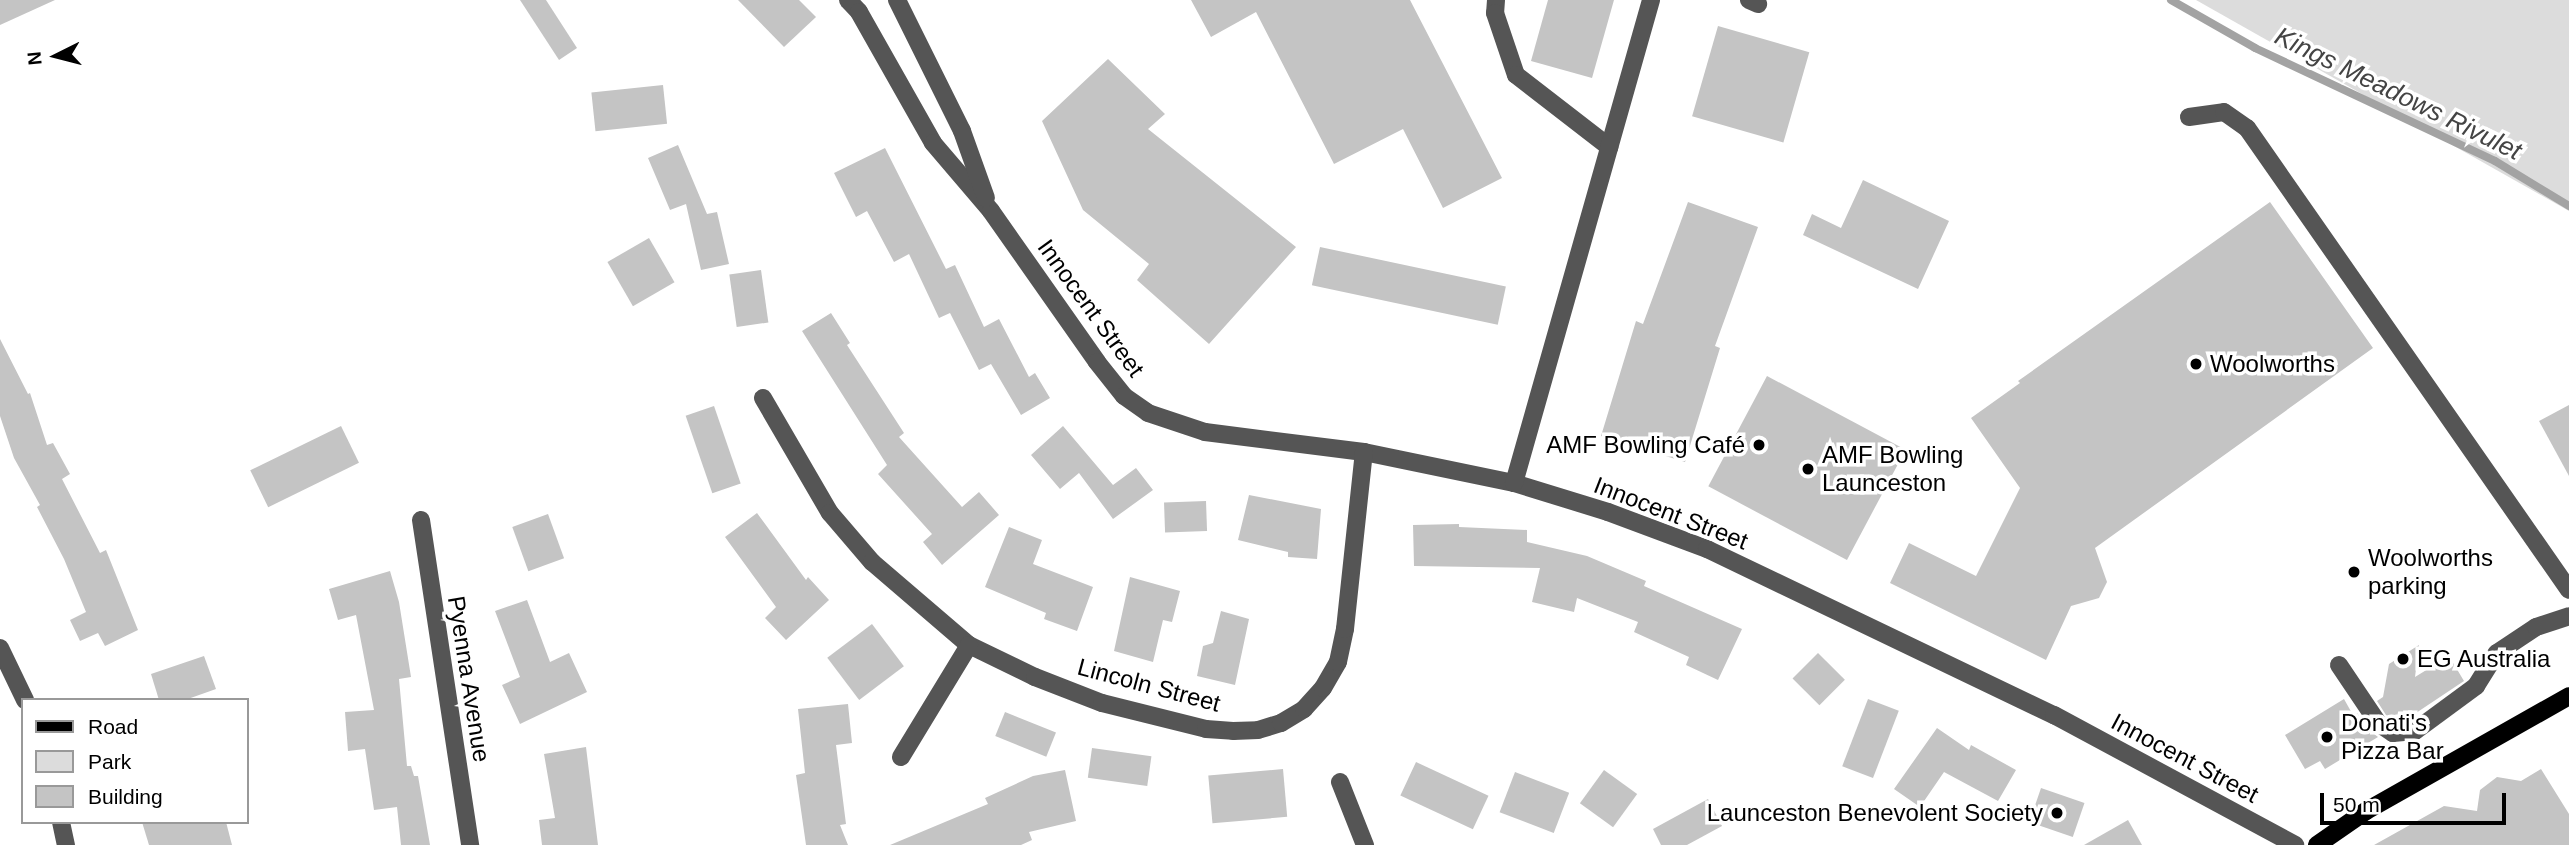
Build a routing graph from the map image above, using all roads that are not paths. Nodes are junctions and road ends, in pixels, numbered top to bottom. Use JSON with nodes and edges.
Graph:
{"nodes":[{"id":1,"x":848,"y":0,"type":"edge"},
{"id":2,"x":897,"y":0,"type":"edge"},
{"id":3,"x":1496,"y":0,"type":"edge"},
{"id":4,"x":1651,"y":0,"type":"edge"},
{"id":5,"x":2189,"y":117,"type":"dead end"},
{"id":6,"x":1609,"y":147,"type":"junction"},
{"id":7,"x":990,"y":211,"type":"junction"},
{"id":8,"x":764,"y":398,"type":"dead end"},
{"id":9,"x":1364,"y":453,"type":"junction"},
{"id":10,"x":1514,"y":483,"type":"junction"},
{"id":11,"x":421,"y":520,"type":"dead end"},
{"id":12,"x":2569,"y":590,"type":"edge"},
{"id":13,"x":2569,"y":615,"type":"edge"},
{"id":14,"x":969,"y":645,"type":"junction"},
{"id":15,"x":0,"y":648,"type":"edge"},
{"id":16,"x":2339,"y":665,"type":"dead end"},
{"id":17,"x":2569,"y":696,"type":"edge"},
{"id":18,"x":24,"y":698,"type":"edge"},
{"id":19,"x":901,"y":757,"type":"dead end"},
{"id":20,"x":1340,"y":782,"type":"dead end"},
{"id":21,"x":61,"y":824,"type":"edge"},
{"id":22,"x":66,"y":845,"type":"edge"},
{"id":23,"x":470,"y":845,"type":"edge"},
{"id":24,"x":1364,"y":845,"type":"edge"},
{"id":25,"x":2295,"y":845,"type":"edge"},
{"id":26,"x":2317,"y":845,"type":"edge"}],
"edges":[{"from":1,"to":7,"type":"street","name":"Innocent Street"},
{"from":2,"to":7,"type":"street","name":"Innocent Street"},
{"from":3,"to":6,"type":"street"},
{"from":4,"to":6,"type":"street"},
{"from":5,"to":12,"type":"street"},
{"from":6,"to":10,"type":"street"},
{"from":7,"to":9,"type":"street","name":"Innocent Street"},
{"from":8,"to":14,"type":"street","name":"Lincoln Street"},
{"from":9,"to":10,"type":"street","name":"Innocent Street"},
{"from":9,"to":14,"type":"street","name":"Lincoln Street"},
{"from":10,"to":25,"type":"street","name":"Innocent Street"},
{"from":11,"to":23,"type":"street","name":"Pyenna Avenue"},
{"from":13,"to":16,"type":"street"},
{"from":14,"to":19,"type":"street"},
{"from":15,"to":18,"type":"street"},
{"from":17,"to":26,"type":"main road"},
{"from":20,"to":24,"type":"street"},
{"from":21,"to":22,"type":"street"}]}
